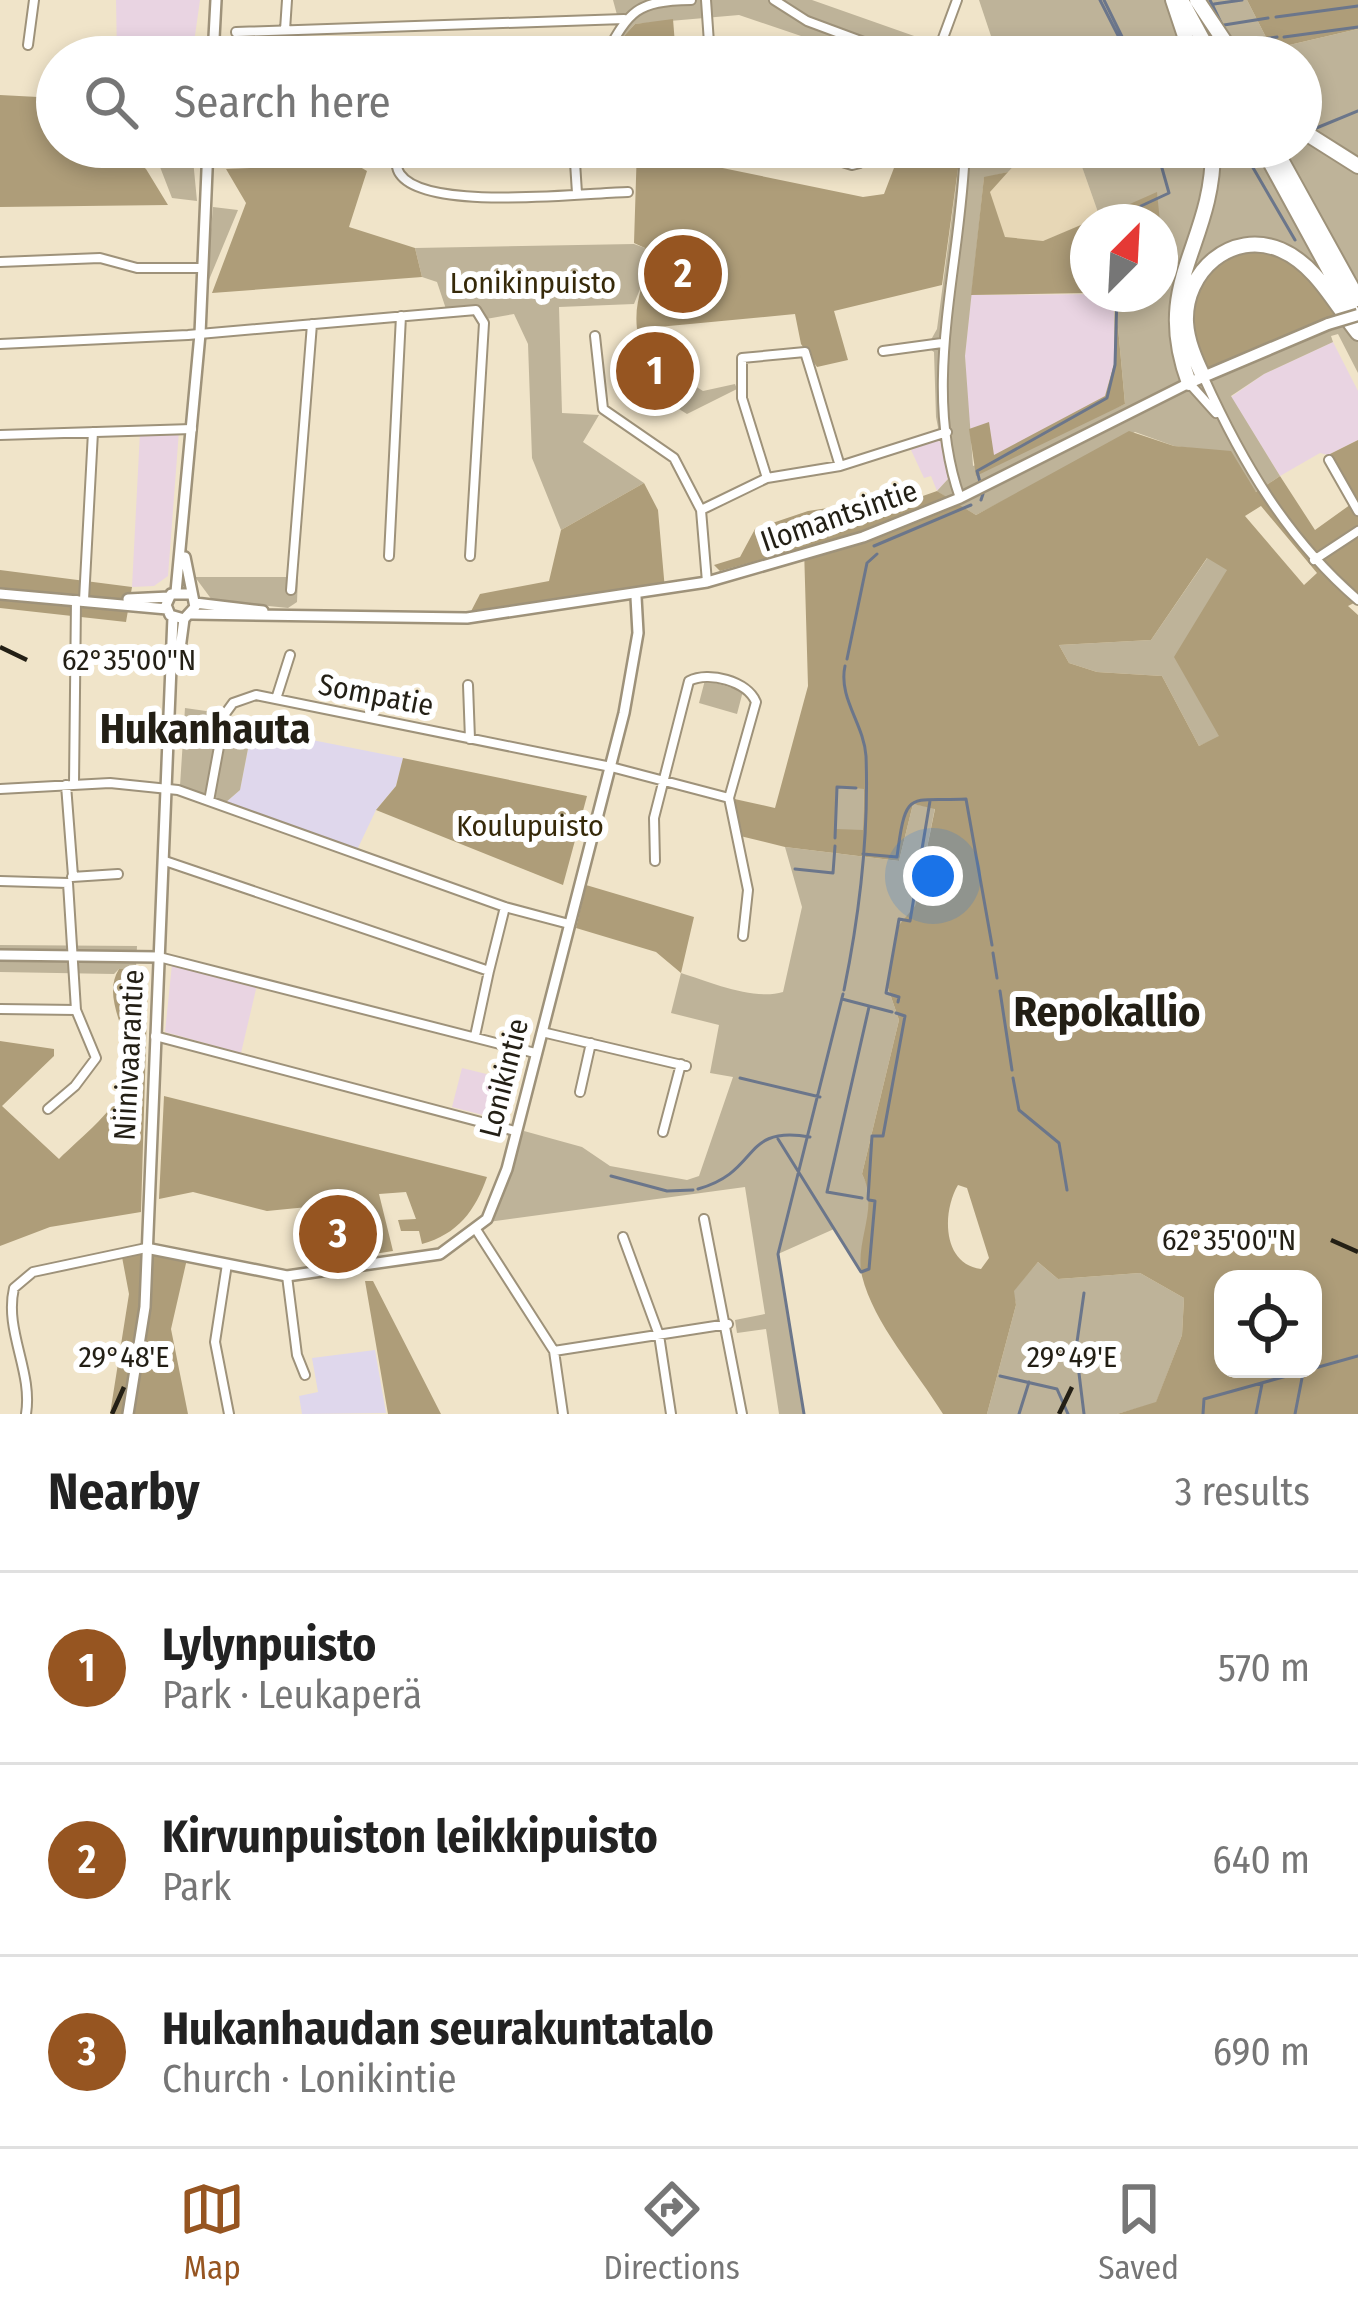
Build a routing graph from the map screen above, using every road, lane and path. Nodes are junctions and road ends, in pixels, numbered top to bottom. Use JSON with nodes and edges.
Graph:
{"nodes":[{"id":1,"x":34,"y":0,"type":"edge"},
{"id":2,"x":216,"y":0,"type":"edge"},
{"id":3,"x":287,"y":0,"type":"edge"},
{"id":4,"x":668,"y":0,"type":"edge"},
{"id":5,"x":691,"y":0,"type":"edge"},
{"id":6,"x":706,"y":0,"type":"edge"},
{"id":7,"x":774,"y":0,"type":"edge"},
{"id":8,"x":957,"y":0,"type":"edge"},
{"id":9,"x":1177,"y":0,"type":"edge"},
{"id":10,"x":1196,"y":0,"type":"edge"},
{"id":11,"x":625,"y":19,"type":"junction"},
{"id":12,"x":285,"y":30,"type":"junction"},
{"id":13,"x":236,"y":32,"type":"dead end"},
{"id":14,"x":214,"y":36,"type":"edge"},
{"id":15,"x":616,"y":36,"type":"edge"},
{"id":16,"x":709,"y":36,"type":"edge"},
{"id":17,"x":846,"y":36,"type":"edge"},
{"id":18,"x":944,"y":36,"type":"edge"},
{"id":19,"x":1186,"y":36,"type":"edge"},
{"id":20,"x":1199,"y":36,"type":"edge"},
{"id":21,"x":1214,"y":36,"type":"edge"},
{"id":22,"x":1221,"y":36,"type":"edge"},
{"id":23,"x":28,"y":45,"type":"dead end"},
{"id":24,"x":1322,"y":143,"type":"edge"},
{"id":25,"x":1358,"y":166,"type":"edge"},
{"id":26,"x":207,"y":168,"type":"edge"},
{"id":27,"x":399,"y":168,"type":"edge"},
{"id":28,"x":575,"y":168,"type":"edge"},
{"id":29,"x":963,"y":168,"type":"edge"},
{"id":30,"x":1213,"y":168,"type":"edge"},
{"id":31,"x":1274,"y":168,"type":"edge"},
{"id":32,"x":1286,"y":168,"type":"edge"},
{"id":33,"x":628,"y":192,"type":"dead end"},
{"id":34,"x":577,"y":193,"type":"junction"},
{"id":35,"x":0,"y":262,"type":"edge"},
{"id":36,"x":203,"y":268,"type":"junction"},
{"id":37,"x":1358,"y":299,"type":"edge"},
{"id":38,"x":401,"y":316,"type":"junction"},
{"id":39,"x":1358,"y":319,"type":"edge"},
{"id":40,"x":313,"y":324,"type":"junction"},
{"id":41,"x":1358,"y":333,"type":"edge"},
{"id":42,"x":200,"y":334,"type":"junction"},
{"id":43,"x":595,"y":336,"type":"dead end"},
{"id":44,"x":943,"y":343,"type":"junction"},
{"id":45,"x":0,"y":344,"type":"edge"},
{"id":46,"x":883,"y":351,"type":"dead end"},
{"id":47,"x":1196,"y":379,"type":"junction"},
{"id":48,"x":1219,"y":417,"type":"junction"},
{"id":49,"x":192,"y":429,"type":"junction"},
{"id":50,"x":93,"y":432,"type":"junction"},
{"id":51,"x":947,"y":433,"type":"junction"},
{"id":52,"x":0,"y":434,"type":"edge"},
{"id":53,"x":1329,"y":460,"type":"dead end"},
{"id":54,"x":840,"y":466,"type":"junction"},
{"id":55,"x":766,"y":478,"type":"junction"},
{"id":56,"x":961,"y":498,"type":"junction"},
{"id":57,"x":701,"y":510,"type":"junction"},
{"id":58,"x":1358,"y":511,"type":"edge"},
{"id":59,"x":1358,"y":531,"type":"edge"},
{"id":60,"x":389,"y":556,"type":"dead end"},
{"id":61,"x":470,"y":556,"type":"dead end"},
{"id":62,"x":1315,"y":560,"type":"junction"},
{"id":63,"x":707,"y":582,"type":"junction"},
{"id":64,"x":291,"y":590,"type":"dead end"},
{"id":65,"x":0,"y":594,"type":"edge"},
{"id":66,"x":636,"y":596,"type":"junction"},
{"id":67,"x":80,"y":599,"type":"junction"},
{"id":68,"x":1358,"y":600,"type":"edge"},
{"id":69,"x":181,"y":606,"type":"junction"},
{"id":70,"x":290,"y":655,"type":"dead end"},
{"id":71,"x":468,"y":685,"type":"dead end"},
{"id":72,"x":276,"y":699,"type":"junction"},
{"id":73,"x":470,"y":739,"type":"junction"},
{"id":74,"x":611,"y":767,"type":"junction"},
{"id":75,"x":663,"y":780,"type":"junction"},
{"id":76,"x":70,"y":785,"type":"junction"},
{"id":77,"x":169,"y":788,"type":"junction"},
{"id":78,"x":0,"y":789,"type":"edge"},
{"id":79,"x":729,"y":798,"type":"junction"},
{"id":80,"x":208,"y":801,"type":"junction"},
{"id":81,"x":166,"y":861,"type":"junction"},
{"id":82,"x":655,"y":861,"type":"dead end"},
{"id":83,"x":118,"y":874,"type":"dead end"},
{"id":84,"x":70,"y":880,"type":"junction"},
{"id":85,"x":0,"y":881,"type":"edge"},
{"id":86,"x":505,"y":907,"type":"junction"},
{"id":87,"x":568,"y":924,"type":"junction"},
{"id":88,"x":743,"y":936,"type":"dead end"},
{"id":89,"x":0,"y":955,"type":"edge"},
{"id":90,"x":74,"y":956,"type":"junction"},
{"id":91,"x":159,"y":957,"type":"junction"},
{"id":92,"x":489,"y":971,"type":"junction"},
{"id":93,"x":0,"y":1009,"type":"edge"},
{"id":94,"x":76,"y":1010,"type":"junction"},
{"id":95,"x":540,"y":1032,"type":"junction"},
{"id":96,"x":154,"y":1035,"type":"junction"},
{"id":97,"x":475,"y":1036,"type":"junction"},
{"id":98,"x":591,"y":1043,"type":"junction"},
{"id":99,"x":535,"y":1053,"type":"junction"},
{"id":100,"x":580,"y":1092,"type":"dead end"},
{"id":101,"x":48,"y":1109,"type":"dead end"},
{"id":102,"x":515,"y":1131,"type":"junction"},
{"id":103,"x":663,"y":1132,"type":"dead end"},
{"id":104,"x":704,"y":1219,"type":"dead end"},
{"id":105,"x":477,"y":1231,"type":"junction"},
{"id":106,"x":623,"y":1237,"type":"dead end"},
{"id":107,"x":146,"y":1248,"type":"junction"},
{"id":108,"x":227,"y":1264,"type":"junction"},
{"id":109,"x":286,"y":1276,"type":"junction"},
{"id":110,"x":728,"y":1324,"type":"junction"},
{"id":111,"x":659,"y":1335,"type":"junction"},
{"id":112,"x":554,"y":1351,"type":"junction"},
{"id":113,"x":305,"y":1375,"type":"dead end"},
{"id":114,"x":26,"y":1414,"type":"edge"},
{"id":115,"x":128,"y":1414,"type":"edge"},
{"id":116,"x":229,"y":1414,"type":"edge"},
{"id":117,"x":563,"y":1414,"type":"edge"},
{"id":118,"x":671,"y":1414,"type":"edge"},
{"id":119,"x":742,"y":1414,"type":"edge"}],
"edges":[{"from":1,"to":23,"type":"street"},
{"from":2,"to":14,"type":"main road"},
{"from":3,"to":12,"type":"street"},
{"from":4,"to":5,"type":"street"},
{"from":4,"to":11,"type":"street"},
{"from":6,"to":16,"type":"street"},
{"from":7,"to":17,"type":"street"},
{"from":8,"to":18,"type":"street"},
{"from":9,"to":19,"type":"highway"},
{"from":9,"to":20,"type":"highway"},
{"from":10,"to":21,"type":"highway"},
{"from":10,"to":22,"type":"highway"},
{"from":11,"to":12,"type":"street"},
{"from":11,"to":15,"type":"street"},
{"from":12,"to":13,"type":"street"},
{"from":24,"to":25,"type":"highway"},
{"from":26,"to":36,"type":"main road","name":"Niinivaarantie"},
{"from":27,"to":34,"type":"street"},
{"from":28,"to":34,"type":"street"},
{"from":29,"to":44,"type":"street"},
{"from":30,"to":47,"type":"highway"},
{"from":31,"to":39,"type":"highway"},
{"from":32,"to":37,"type":"highway"},
{"from":33,"to":34,"type":"street"},
{"from":35,"to":36,"type":"street"},
{"from":36,"to":42,"type":"main road","name":"Niinivaarantie"},
{"from":38,"to":40,"type":"street"},
{"from":38,"to":60,"type":"street"},
{"from":38,"to":61,"type":"street"},
{"from":39,"to":47,"type":"main road","name":"Ilomantsintie","bridge":true},
{"from":40,"to":42,"type":"street"},
{"from":40,"to":64,"type":"street"},
{"from":41,"to":47,"type":"highway"},
{"from":42,"to":45,"type":"street"},
{"from":42,"to":49,"type":"main road","name":"Niinivaarantie"},
{"from":43,"to":57,"type":"street"},
{"from":44,"to":46,"type":"street"},
{"from":44,"to":51,"type":"street"},
{"from":47,"to":48,"type":"street"},
{"from":47,"to":48,"type":"street"},
{"from":47,"to":56,"type":"main road","name":"Ilomantsintie"},
{"from":48,"to":62,"type":"street"},
{"from":49,"to":50,"type":"street"},
{"from":49,"to":69,"type":"main road","name":"Niinivaarantie"},
{"from":50,"to":52,"type":"street"},
{"from":50,"to":67,"type":"street"},
{"from":51,"to":54,"type":"street"},
{"from":51,"to":56,"type":"street"},
{"from":53,"to":58,"type":"street"},
{"from":54,"to":55,"type":"street"},
{"from":54,"to":55,"type":"street"},
{"from":55,"to":57,"type":"street"},
{"from":56,"to":63,"type":"main road","name":"Ilomantsintie"},
{"from":57,"to":63,"type":"street"},
{"from":59,"to":62,"type":"street"},
{"from":62,"to":68,"type":"street"},
{"from":63,"to":66,"type":"main road","name":"Ilomantsintie"},
{"from":65,"to":67,"type":"main road","name":"Ilomantsintie"},
{"from":66,"to":69,"type":"main road","name":"Ilomantsintie"},
{"from":66,"to":74,"type":"main road","name":"Lonikintie"},
{"from":67,"to":69,"type":"main road","name":"Ilomantsintie"},
{"from":67,"to":76,"type":"street"},
{"from":69,"to":77,"type":"main road","name":"Niinivaarantie"},
{"from":70,"to":72,"type":"street"},
{"from":71,"to":73,"type":"street"},
{"from":72,"to":73,"type":"street","name":"Sompatie"},
{"from":72,"to":80,"type":"street","name":"Sompatie"},
{"from":73,"to":74,"type":"street","name":"Sompatie"},
{"from":74,"to":75,"type":"street","name":"Sompatie"},
{"from":74,"to":87,"type":"main road","name":"Lonikintie"},
{"from":75,"to":79,"type":"street","name":"Sompatie"},
{"from":75,"to":79,"type":"street"},
{"from":75,"to":82,"type":"street"},
{"from":76,"to":77,"type":"street"},
{"from":76,"to":78,"type":"street"},
{"from":76,"to":84,"type":"street"},
{"from":77,"to":80,"type":"street"},
{"from":77,"to":81,"type":"main road","name":"Niinivaarantie"},
{"from":79,"to":88,"type":"street"},
{"from":80,"to":86,"type":"street"},
{"from":81,"to":91,"type":"main road","name":"Niinivaarantie"},
{"from":81,"to":92,"type":"street"},
{"from":83,"to":84,"type":"street"},
{"from":84,"to":85,"type":"street"},
{"from":84,"to":90,"type":"street"},
{"from":86,"to":87,"type":"street"},
{"from":86,"to":92,"type":"street"},
{"from":87,"to":95,"type":"main road","name":"Lonikintie"},
{"from":89,"to":90,"type":"main road"},
{"from":90,"to":91,"type":"main road"},
{"from":90,"to":94,"type":"street"},
{"from":91,"to":96,"type":"main road","name":"Niinivaarantie"},
{"from":91,"to":97,"type":"street"},
{"from":92,"to":97,"type":"street"},
{"from":93,"to":94,"type":"street"},
{"from":94,"to":101,"type":"street"},
{"from":95,"to":98,"type":"street"},
{"from":95,"to":99,"type":"main road","name":"Lonikintie"},
{"from":96,"to":102,"type":"street"},
{"from":96,"to":107,"type":"main road","name":"Niinivaarantie"},
{"from":97,"to":99,"type":"street"},
{"from":98,"to":100,"type":"street"},
{"from":98,"to":103,"type":"street"},
{"from":99,"to":102,"type":"main road","name":"Lonikintie"},
{"from":102,"to":105,"type":"main road","name":"Lonikintie"},
{"from":104,"to":110,"type":"street"},
{"from":105,"to":109,"type":"main road"},
{"from":105,"to":112,"type":"street"},
{"from":106,"to":111,"type":"street"},
{"from":107,"to":108,"type":"main road"},
{"from":107,"to":114,"type":"street"},
{"from":107,"to":115,"type":"main road","name":"Niinivaarantie"},
{"from":108,"to":109,"type":"main road"},
{"from":108,"to":116,"type":"street"},
{"from":109,"to":113,"type":"street"},
{"from":110,"to":111,"type":"street"},
{"from":110,"to":119,"type":"street"},
{"from":111,"to":112,"type":"street"},
{"from":111,"to":118,"type":"street"},
{"from":112,"to":117,"type":"street"}]}
